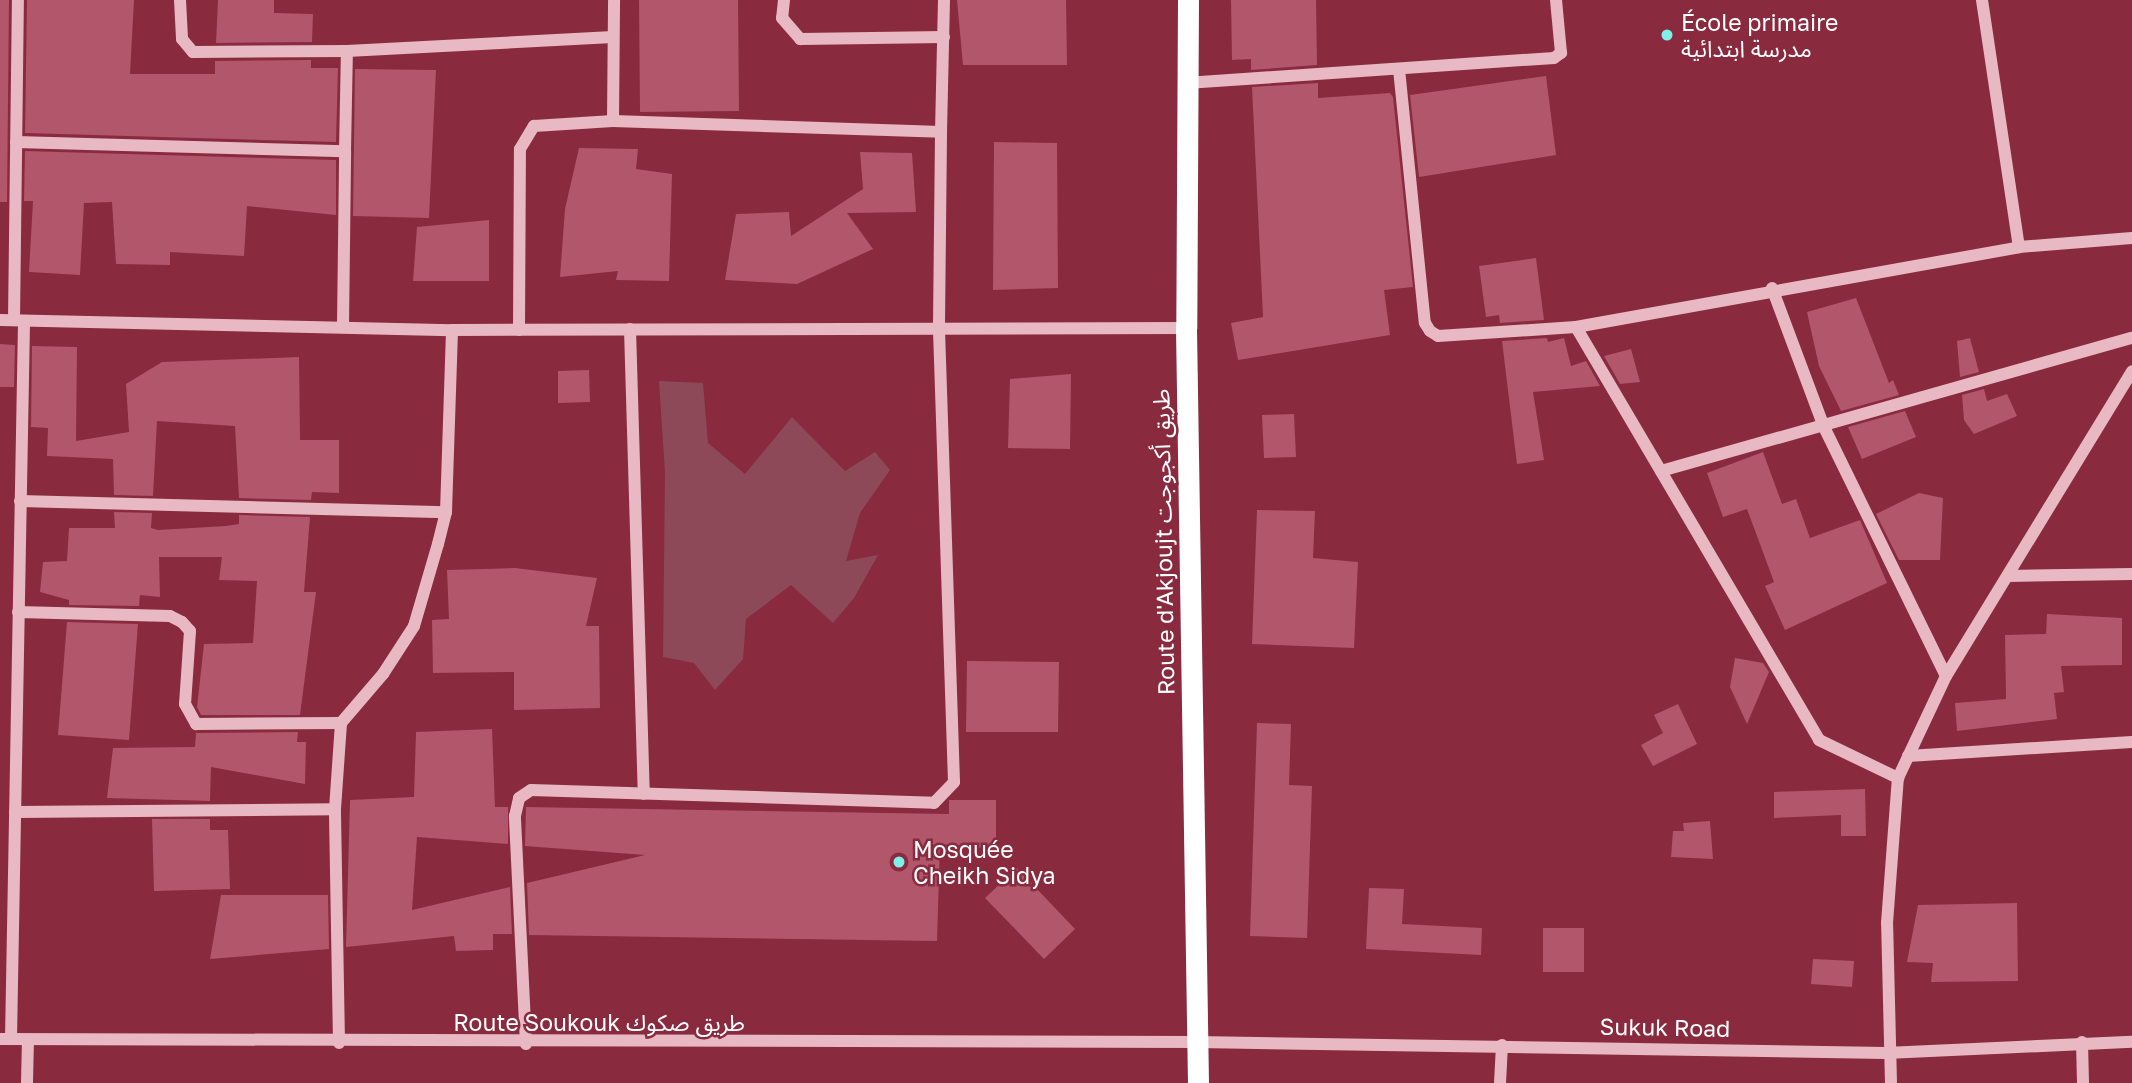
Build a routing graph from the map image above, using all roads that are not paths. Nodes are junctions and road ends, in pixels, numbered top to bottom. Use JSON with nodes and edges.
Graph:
{"nodes":[{"id":1,"x":18,"y":0,"type":"edge"},
{"id":2,"x":180,"y":0,"type":"edge"},
{"id":3,"x":614,"y":0,"type":"edge"},
{"id":4,"x":784,"y":0,"type":"edge"},
{"id":5,"x":944,"y":0,"type":"edge"},
{"id":6,"x":1188,"y":0,"type":"edge"},
{"id":7,"x":1556,"y":0,"type":"edge"},
{"id":8,"x":1982,"y":0,"type":"edge"},
{"id":9,"x":613,"y":37,"type":"junction"},
{"id":10,"x":944,"y":37,"type":"junction"},
{"id":11,"x":346,"y":51,"type":"junction"},
{"id":12,"x":1399,"y":69,"type":"junction"},
{"id":13,"x":1186,"y":83,"type":"junction"},
{"id":14,"x":613,"y":121,"type":"junction"},
{"id":15,"x":941,"y":132,"type":"junction"},
{"id":16,"x":16,"y":142,"type":"junction"},
{"id":17,"x":345,"y":150,"type":"junction"},
{"id":18,"x":2132,"y":238,"type":"edge"},
{"id":19,"x":2019,"y":247,"type":"junction"},
{"id":20,"x":1772,"y":288,"type":"junction"},
{"id":21,"x":0,"y":320,"type":"edge"},
{"id":22,"x":19,"y":321,"type":"junction"},
{"id":23,"x":939,"y":325,"type":"junction"},
{"id":24,"x":343,"y":326,"type":"junction"},
{"id":25,"x":1576,"y":327,"type":"junction"},
{"id":26,"x":1186,"y":328,"type":"junction"},
{"id":27,"x":630,"y":329,"type":"junction"},
{"id":28,"x":452,"y":330,"type":"junction"},
{"id":29,"x":519,"y":330,"type":"junction"},
{"id":30,"x":2132,"y":338,"type":"edge"},
{"id":31,"x":2132,"y":371,"type":"edge"},
{"id":32,"x":1824,"y":427,"type":"junction"},
{"id":33,"x":1661,"y":471,"type":"junction"},
{"id":34,"x":20,"y":501,"type":"junction"},
{"id":35,"x":446,"y":512,"type":"junction"},
{"id":36,"x":2132,"y":574,"type":"edge"},
{"id":37,"x":2008,"y":576,"type":"junction"},
{"id":38,"x":18,"y":612,"type":"junction"},
{"id":39,"x":1947,"y":676,"type":"junction"},
{"id":40,"x":341,"y":723,"type":"junction"},
{"id":41,"x":2132,"y":741,"type":"edge"},
{"id":42,"x":1908,"y":756,"type":"junction"},
{"id":43,"x":1898,"y":778,"type":"junction"},
{"id":44,"x":644,"y":794,"type":"junction"},
{"id":45,"x":335,"y":809,"type":"junction"},
{"id":46,"x":15,"y":812,"type":"junction"},
{"id":47,"x":5,"y":1040,"type":"edge"},
{"id":48,"x":29,"y":1040,"type":"junction"},
{"id":49,"x":1197,"y":1042,"type":"junction"},
{"id":50,"x":2082,"y":1042,"type":"junction"},
{"id":51,"x":2132,"y":1042,"type":"edge"},
{"id":52,"x":339,"y":1043,"type":"junction"},
{"id":53,"x":526,"y":1044,"type":"junction"},
{"id":54,"x":1502,"y":1045,"type":"junction"},
{"id":55,"x":1886,"y":1053,"type":"junction"},
{"id":56,"x":27,"y":1083,"type":"edge"},
{"id":57,"x":1198,"y":1083,"type":"edge"},
{"id":58,"x":1500,"y":1083,"type":"edge"},
{"id":59,"x":1891,"y":1083,"type":"edge"},
{"id":60,"x":2083,"y":1083,"type":"edge"}],
"edges":[{"from":1,"to":16,"type":"street"},
{"from":2,"to":11,"type":"street"},
{"from":3,"to":9,"type":"street"},
{"from":4,"to":10,"type":"street"},
{"from":5,"to":10,"type":"street"},
{"from":6,"to":13,"type":"highway","name":"Route d'Akjoujt طريق أكجوجت"},
{"from":7,"to":12,"type":"street"},
{"from":8,"to":19,"type":"street"},
{"from":9,"to":11,"type":"street"},
{"from":9,"to":14,"type":"street"},
{"from":10,"to":15,"type":"street"},
{"from":11,"to":17,"type":"street"},
{"from":12,"to":13,"type":"street"},
{"from":12,"to":25,"type":"street"},
{"from":13,"to":26,"type":"highway","name":"Route d'Akjoujt طريق أكجوجت"},
{"from":14,"to":15,"type":"street"},
{"from":14,"to":29,"type":"street"},
{"from":15,"to":23,"type":"street"},
{"from":16,"to":17,"type":"street"},
{"from":16,"to":22,"type":"street"},
{"from":17,"to":24,"type":"street"},
{"from":18,"to":19,"type":"street"},
{"from":19,"to":20,"type":"street"},
{"from":20,"to":25,"type":"street"},
{"from":20,"to":32,"type":"street"},
{"from":21,"to":22,"type":"street"},
{"from":22,"to":24,"type":"street"},
{"from":22,"to":34,"type":"street"},
{"from":23,"to":26,"type":"street"},
{"from":23,"to":27,"type":"street"},
{"from":23,"to":44,"type":"street"},
{"from":24,"to":28,"type":"street"},
{"from":25,"to":33,"type":"street"},
{"from":26,"to":49,"type":"highway","name":"Route d'Akjoujt طريق أكجوجت"},
{"from":27,"to":29,"type":"street"},
{"from":27,"to":44,"type":"street"},
{"from":28,"to":29,"type":"street"},
{"from":28,"to":35,"type":"street"},
{"from":30,"to":32,"type":"street"},
{"from":31,"to":37,"type":"street"},
{"from":32,"to":33,"type":"street"},
{"from":32,"to":39,"type":"street"},
{"from":33,"to":43,"type":"street"},
{"from":34,"to":35,"type":"street"},
{"from":34,"to":38,"type":"street"},
{"from":35,"to":40,"type":"street"},
{"from":36,"to":37,"type":"street"},
{"from":37,"to":39,"type":"street"},
{"from":38,"to":40,"type":"street"},
{"from":38,"to":46,"type":"street"},
{"from":39,"to":42,"type":"street"},
{"from":40,"to":45,"type":"street"},
{"from":41,"to":42,"type":"street"},
{"from":42,"to":43,"type":"street"},
{"from":43,"to":55,"type":"street"},
{"from":44,"to":53,"type":"street"},
{"from":45,"to":46,"type":"street"},
{"from":45,"to":52,"type":"street"},
{"from":46,"to":47,"type":"street"},
{"from":47,"to":48,"type":"street","name":"Route Soukouk طريق صكوك"},
{"from":48,"to":52,"type":"street","name":"Route Soukouk طريق صكوك"},
{"from":48,"to":56,"type":"street"},
{"from":49,"to":53,"type":"street","name":"Route Soukouk طريق صكوك"},
{"from":49,"to":54,"type":"street","name":"Sukuk Road"},
{"from":49,"to":57,"type":"highway","name":"Route d'Akjoujt طريق أكجوجت"},
{"from":50,"to":51,"type":"street","name":"Sukuk Road"},
{"from":50,"to":55,"type":"street","name":"Sukuk Road"},
{"from":50,"to":60,"type":"street"},
{"from":52,"to":53,"type":"street","name":"Route Soukouk طريق صكوك"},
{"from":54,"to":55,"type":"street","name":"Sukuk Road"},
{"from":54,"to":58,"type":"street"},
{"from":55,"to":59,"type":"street"}]}
